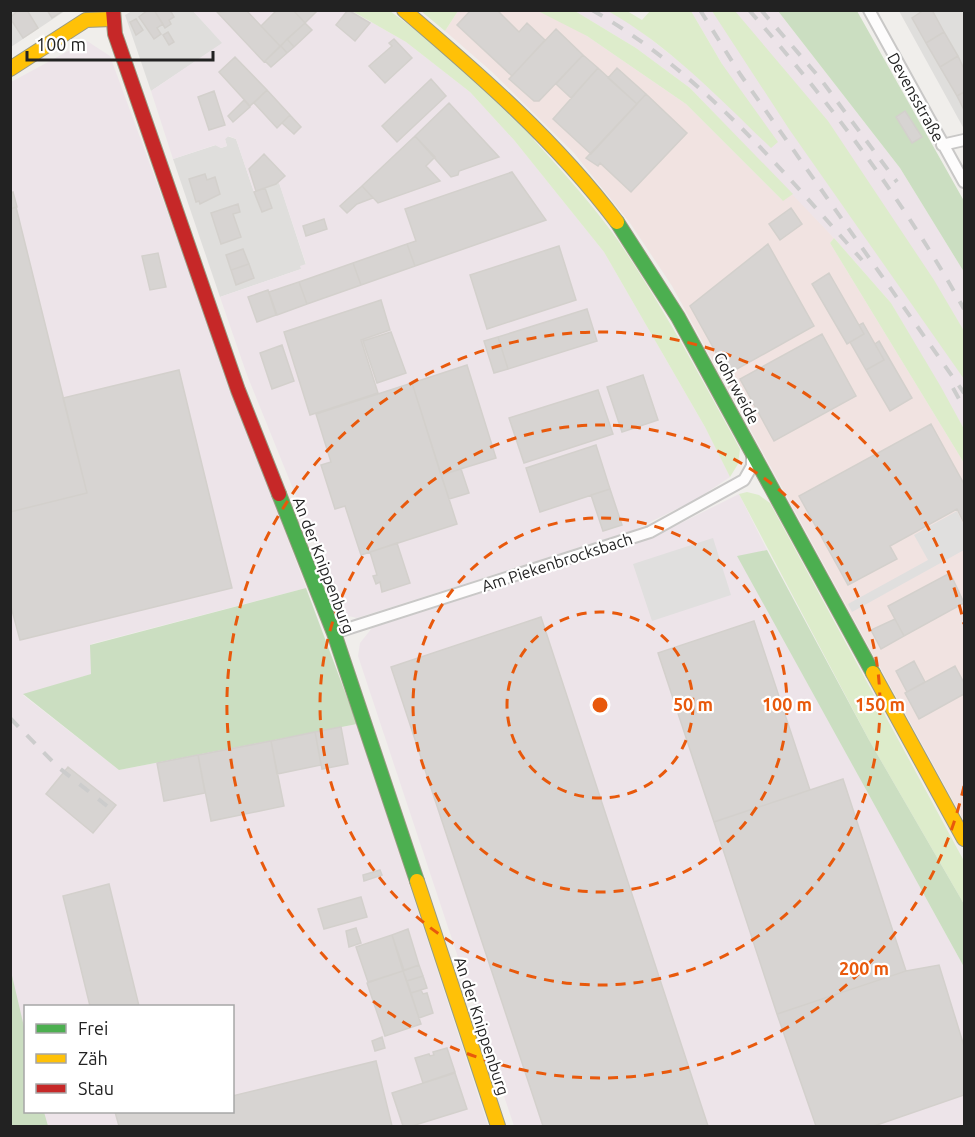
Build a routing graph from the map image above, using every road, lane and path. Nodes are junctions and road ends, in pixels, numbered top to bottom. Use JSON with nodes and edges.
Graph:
{"nodes":[{"id":1,"x":404,"y":10,"type":"edge"},
{"id":2,"x":869,"y":10,"type":"edge"},
{"id":3,"x":113,"y":15,"type":"edge"},
{"id":4,"x":10,"y":69,"type":"edge"},
{"id":5,"x":964,"y":141,"type":"edge"},
{"id":6,"x":942,"y":145,"type":"junction"},
{"id":7,"x":964,"y":182,"type":"edge"},
{"id":8,"x":752,"y":453,"type":"junction"},
{"id":9,"x":334,"y":633,"type":"junction"},
{"id":10,"x":964,"y":839,"type":"edge"},
{"id":11,"x":498,"y":1126,"type":"edge"}],
"edges":[{"from":1,"to":8,"type":"street","name":"Gohrweide"},
{"from":2,"to":6,"type":"street","name":"Devensstraße"},
{"from":3,"to":4,"type":"street"},
{"from":3,"to":9,"type":"street","name":"An der Knippenburg"},
{"from":5,"to":6,"type":"street"},
{"from":6,"to":7,"type":"street","name":"Devensstraße"},
{"from":8,"to":9,"type":"street","name":"Am Piekenbrocksbach"},
{"from":8,"to":10,"type":"street","name":"Gohrweide"},
{"from":9,"to":11,"type":"street","name":"An der Knippenburg"}]}
